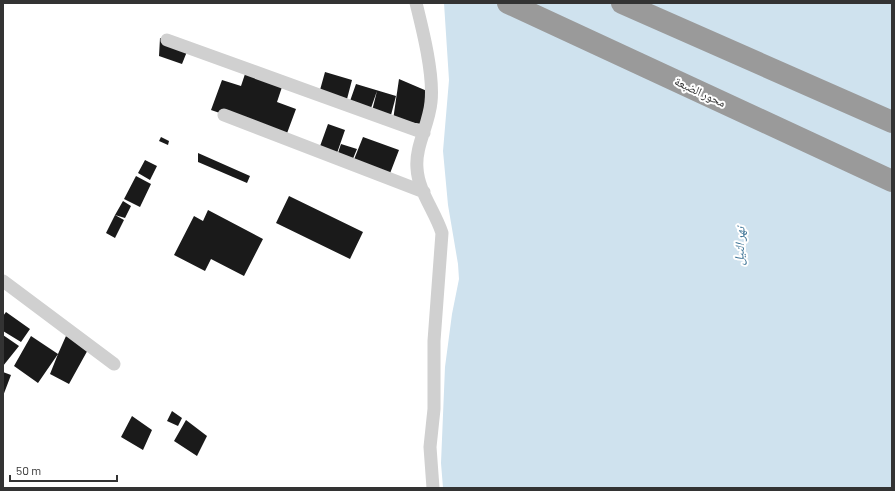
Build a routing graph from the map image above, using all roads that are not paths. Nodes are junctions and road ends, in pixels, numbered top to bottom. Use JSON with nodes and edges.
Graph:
{"nodes":[{"id":1,"x":416,"y":3,"type":"edge"},
{"id":2,"x":508,"y":3,"type":"edge"},
{"id":3,"x":622,"y":3,"type":"edge"},
{"id":4,"x":167,"y":40,"type":"dead end"},
{"id":5,"x":224,"y":115,"type":"dead end"},
{"id":6,"x":892,"y":122,"type":"edge"},
{"id":7,"x":424,"y":133,"type":"junction"},
{"id":8,"x":892,"y":180,"type":"edge"},
{"id":9,"x":424,"y":192,"type":"junction"},
{"id":10,"x":3,"y":280,"type":"edge"},
{"id":11,"x":114,"y":364,"type":"dead end"},
{"id":12,"x":433,"y":488,"type":"edge"}],
"edges":[{"from":1,"to":7,"type":"street"},
{"from":2,"to":8,"type":"highway","name":"محور الضبعة"},
{"from":3,"to":6,"type":"highway"},
{"from":4,"to":7,"type":"street"},
{"from":5,"to":9,"type":"street"},
{"from":7,"to":9,"type":"street"},
{"from":9,"to":12,"type":"street"},
{"from":10,"to":11,"type":"street"}]}
